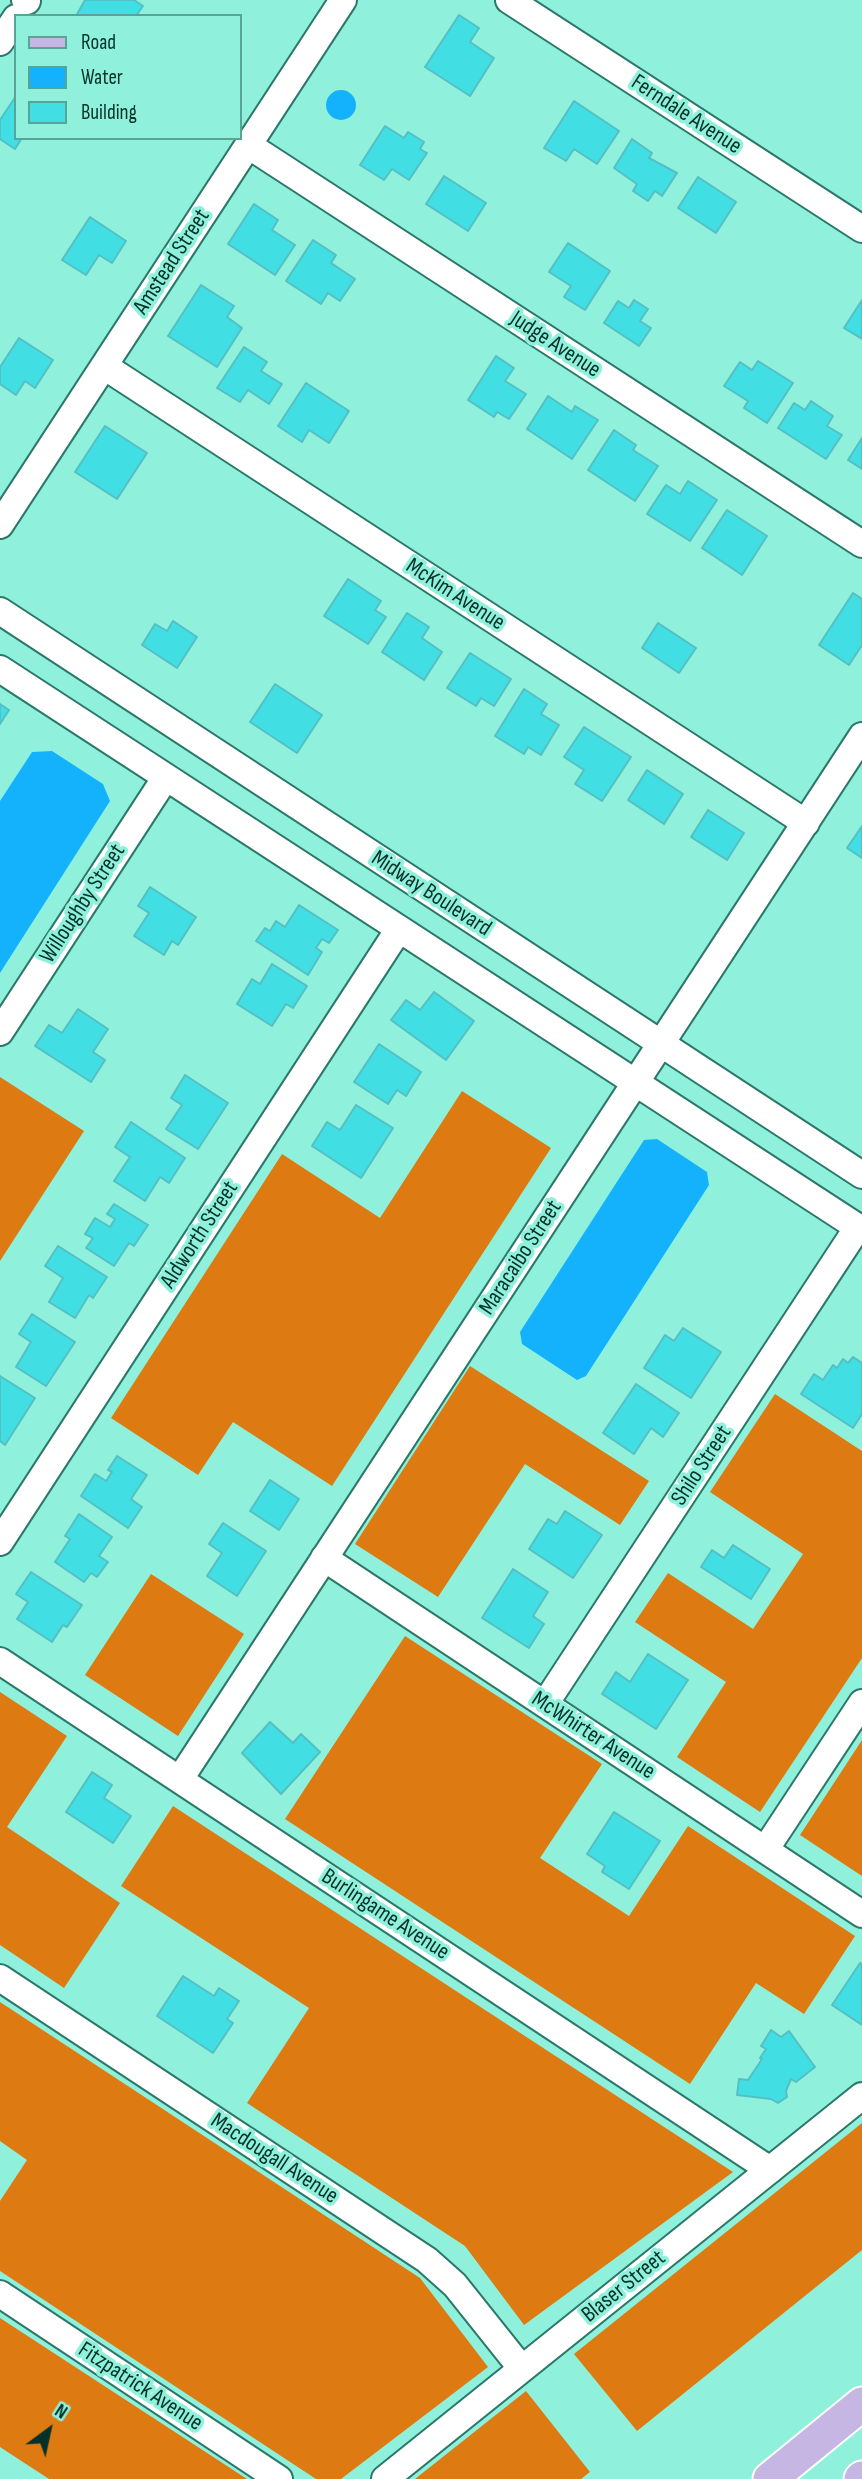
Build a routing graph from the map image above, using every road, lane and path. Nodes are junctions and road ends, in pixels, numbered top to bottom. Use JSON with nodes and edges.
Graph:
{"nodes":[{"id":1,"x":343,"y":0,"type":"edge"},
{"id":2,"x":509,"y":0,"type":"edge"},
{"id":3,"x":14,"y":20,"type":"edge"},
{"id":4,"x":0,"y":42,"type":"edge"},
{"id":5,"x":248,"y":145,"type":"junction"},
{"id":6,"x":862,"y":229,"type":"edge"},
{"id":7,"x":104,"y":366,"type":"junction"},
{"id":8,"x":0,"y":525,"type":"edge"},
{"id":9,"x":862,"y":544,"type":"edge"},
{"id":10,"x":0,"y":611,"type":"edge"},
{"id":11,"x":0,"y":668,"type":"edge"},
{"id":12,"x":862,"y":736,"type":"edge"},
{"id":13,"x":166,"y":777,"type":"junction"},
{"id":14,"x":806,"y":823,"type":"junction"},
{"id":15,"x":399,"y":929,"type":"junction"},
{"id":16,"x":0,"y":1032,"type":"edge"},
{"id":17,"x":660,"y":1045,"type":"junction"},
{"id":18,"x":636,"y":1083,"type":"junction"},
{"id":19,"x":862,"y":1175,"type":"edge"},
{"id":20,"x":860,"y":1229,"type":"edge"},
{"id":21,"x":0,"y":1542,"type":"edge"},
{"id":22,"x":324,"y":1558,"type":"junction"},
{"id":23,"x":0,"y":1661,"type":"edge"},
{"id":24,"x":862,"y":1703,"type":"edge"},
{"id":25,"x":545,"y":1704,"type":"junction"},
{"id":26,"x":180,"y":1779,"type":"junction"},
{"id":27,"x":765,"y":1850,"type":"junction"},
{"id":28,"x":862,"y":1914,"type":"edge"},
{"id":29,"x":0,"y":1978,"type":"edge"},
{"id":30,"x":862,"y":2096,"type":"edge"},
{"id":31,"x":770,"y":2170,"type":"junction"},
{"id":32,"x":0,"y":2294,"type":"edge"},
{"id":33,"x":522,"y":2369,"type":"junction"},
{"id":34,"x":862,"y":2404,"type":"edge"},
{"id":35,"x":279,"y":2479,"type":"edge"},
{"id":36,"x":385,"y":2479,"type":"edge"},
{"id":37,"x":770,"y":2479,"type":"edge"}],
"edges":[{"from":1,"to":5,"type":"street","name":"Amstead Street"},
{"from":2,"to":6,"type":"street","name":"Ferndale Avenue"},
{"from":3,"to":4,"type":"street"},
{"from":5,"to":7,"type":"street","name":"Amstead Street"},
{"from":5,"to":9,"type":"street","name":"Judge Avenue"},
{"from":7,"to":8,"type":"street","name":"Amstead Street"},
{"from":7,"to":14,"type":"street","name":"McKim Avenue"},
{"from":10,"to":17,"type":"street","name":"Midway Boulevard"},
{"from":11,"to":13,"type":"street","name":"Midway Boulevard"},
{"from":12,"to":14,"type":"street","name":"Maracaibo Street"},
{"from":13,"to":15,"type":"street","name":"Midway Boulevard"},
{"from":13,"to":16,"type":"street","name":"Willoughby Street"},
{"from":14,"to":17,"type":"street","name":"Maracaibo Street"},
{"from":15,"to":18,"type":"street","name":"Midway Boulevard"},
{"from":15,"to":21,"type":"street","name":"Aldworth Street"},
{"from":17,"to":18,"type":"street","name":"Maracaibo Street"},
{"from":17,"to":19,"type":"street","name":"Midway Boulevard"},
{"from":18,"to":20,"type":"street","name":"Midway Boulevard"},
{"from":18,"to":22,"type":"street","name":"Maracaibo Street"},
{"from":20,"to":25,"type":"street","name":"Shilo Street"},
{"from":22,"to":25,"type":"street","name":"McWhirter Avenue"},
{"from":22,"to":26,"type":"street","name":"Maracaibo Street"},
{"from":23,"to":26,"type":"street","name":"Burlingame Avenue"},
{"from":24,"to":27,"type":"street"},
{"from":25,"to":27,"type":"street","name":"McWhirter Avenue"},
{"from":26,"to":31,"type":"street","name":"Burlingame Avenue"},
{"from":27,"to":28,"type":"street","name":"McWhirter Avenue"},
{"from":29,"to":33,"type":"street","name":"Macdougall Avenue"},
{"from":30,"to":31,"type":"street","name":"Blaser Street"},
{"from":31,"to":33,"type":"street","name":"Blaser Street"},
{"from":32,"to":35,"type":"street","name":"Fitzpatrick Avenue"},
{"from":33,"to":36,"type":"street","name":"Blaser Street"},
{"from":34,"to":37,"type":"main road"}]}
